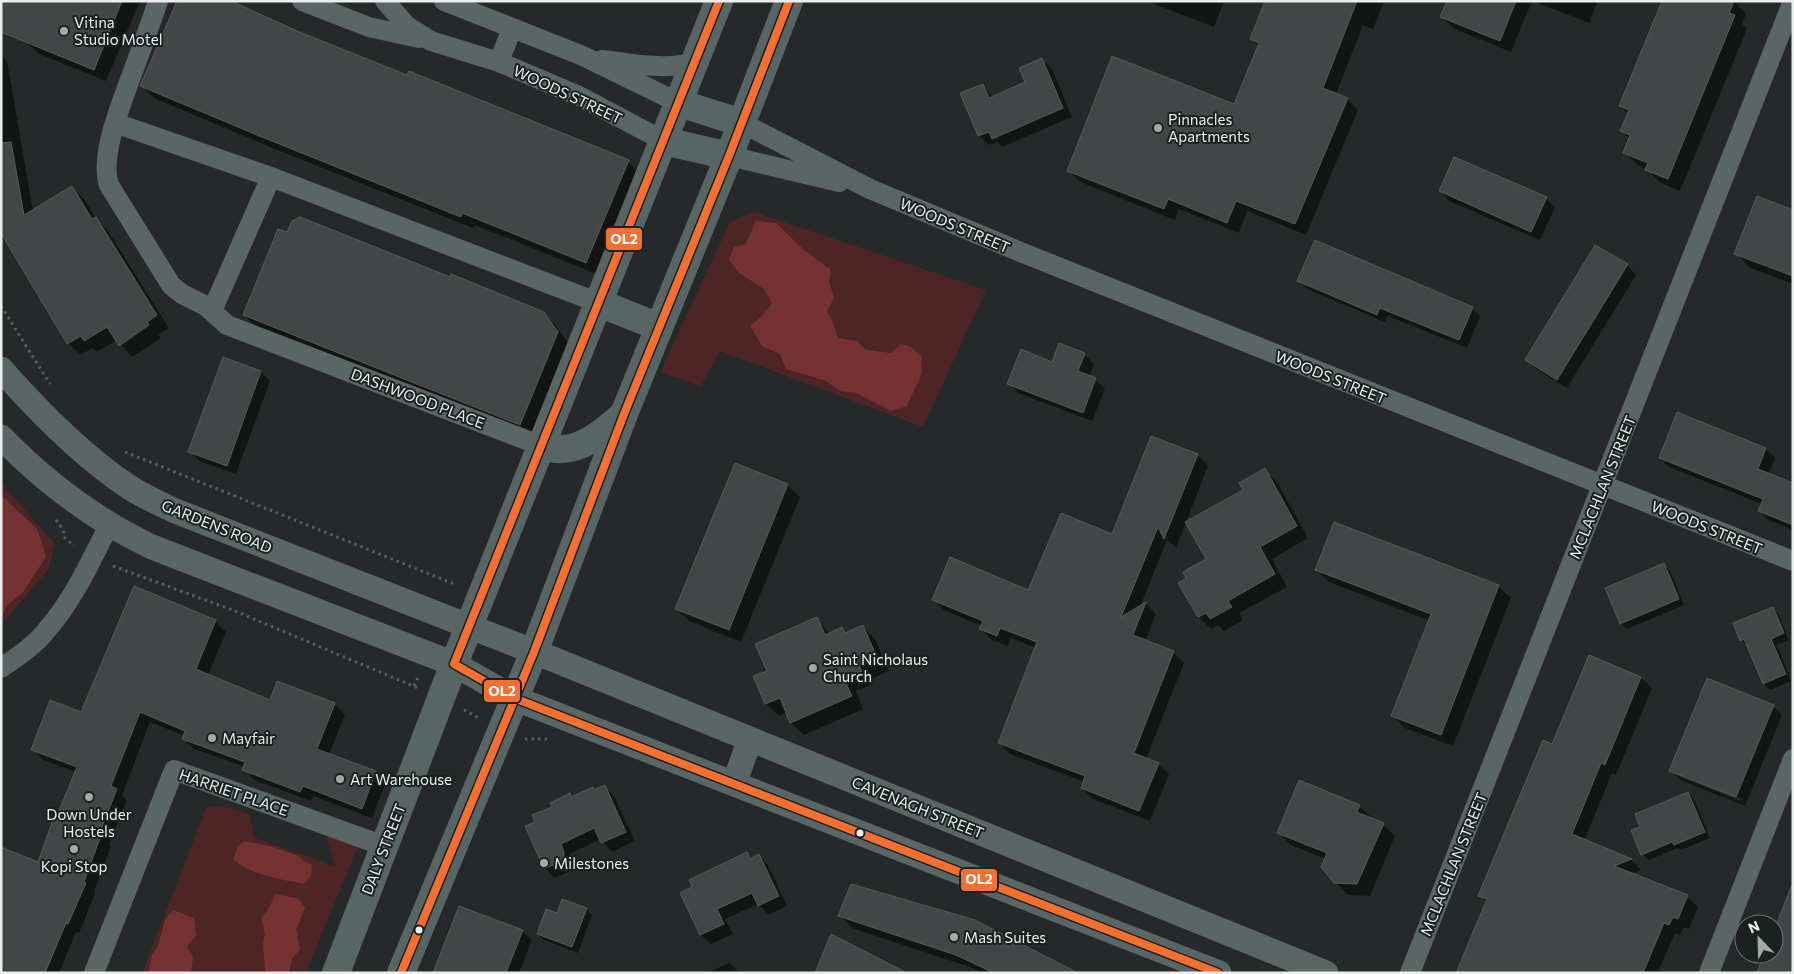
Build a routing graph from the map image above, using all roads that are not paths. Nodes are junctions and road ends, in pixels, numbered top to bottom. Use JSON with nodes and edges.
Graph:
{"nodes":[{"id":1,"x":158,"y":1,"type":"edge"},
{"id":2,"x":302,"y":1,"type":"edge"},
{"id":3,"x":444,"y":1,"type":"edge"},
{"id":4,"x":719,"y":1,"type":"edge"},
{"id":5,"x":789,"y":1,"type":"edge"},
{"id":6,"x":1792,"y":1,"type":"edge"},
{"id":7,"x":394,"y":5,"type":"edge"},
{"id":8,"x":512,"y":28,"type":"junction"},
{"id":9,"x":431,"y":41,"type":"junction"},
{"id":10,"x":583,"y":56,"type":"junction"},
{"id":11,"x":499,"y":62,"type":"junction"},
{"id":12,"x":695,"y":62,"type":"junction"},
{"id":13,"x":679,"y":103,"type":"junction"},
{"id":14,"x":115,"y":123,"type":"junction"},
{"id":15,"x":742,"y":123,"type":"junction"},
{"id":16,"x":664,"y":141,"type":"junction"},
{"id":17,"x":729,"y":156,"type":"junction"},
{"id":18,"x":271,"y":177,"type":"junction"},
{"id":19,"x":870,"y":189,"type":"junction"},
{"id":20,"x":599,"y":303,"type":"junction"},
{"id":21,"x":212,"y":311,"type":"junction"},
{"id":22,"x":659,"y":327,"type":"junction"},
{"id":23,"x":1,"y":370,"type":"edge"},
{"id":24,"x":624,"y":414,"type":"junction"},
{"id":25,"x":1,"y":436,"type":"edge"},
{"id":26,"x":542,"y":446,"type":"junction"},
{"id":27,"x":1602,"y":486,"type":"junction"},
{"id":28,"x":129,"y":487,"type":"junction"},
{"id":29,"x":110,"y":524,"type":"junction"},
{"id":30,"x":264,"y":545,"type":"junction"},
{"id":31,"x":1793,"y":561,"type":"edge"},
{"id":32,"x":248,"y":584,"type":"junction"},
{"id":33,"x":469,"y":626,"type":"junction"},
{"id":34,"x":534,"y":652,"type":"junction"},
{"id":35,"x":454,"y":664,"type":"junction"},
{"id":36,"x":1,"y":668,"type":"edge"},
{"id":37,"x":514,"y":698,"type":"junction"},
{"id":38,"x":750,"y":739,"type":"junction"},
{"id":39,"x":1793,"y":760,"type":"edge"},
{"id":40,"x":734,"y":784,"type":"junction"},
{"id":41,"x":384,"y":846,"type":"junction"},
{"id":42,"x":1299,"y":968,"type":"edge"},
{"id":43,"x":94,"y":973,"type":"edge"},
{"id":44,"x":336,"y":973,"type":"edge"},
{"id":45,"x":401,"y":973,"type":"edge"},
{"id":46,"x":1219,"y":973,"type":"edge"},
{"id":47,"x":1326,"y":973,"type":"edge"},
{"id":48,"x":1410,"y":973,"type":"edge"},
{"id":49,"x":1709,"y":973,"type":"edge"}],
"edges":[{"from":1,"to":14,"type":"street","name":"DASHWOOD PLACE"},
{"from":2,"to":9,"type":"street"},
{"from":3,"to":8,"type":"street"},
{"from":4,"to":12,"type":"main road","name":"DALY STREET"},
{"from":5,"to":15,"type":"main road"},
{"from":6,"to":27,"type":"street","name":"MCLACHLAN STREET"},
{"from":7,"to":9,"type":"street","name":"WOODS STREET"},
{"from":8,"to":10,"type":"street"},
{"from":8,"to":11,"type":"street","name":"WOODS STREET"},
{"from":9,"to":11,"type":"street","name":"WOODS STREET"},
{"from":10,"to":12,"type":"street"},
{"from":10,"to":13,"type":"street"},
{"from":11,"to":16,"type":"street","name":"WOODS STREET"},
{"from":12,"to":13,"type":"main road","name":"DALY STREET"},
{"from":13,"to":15,"type":"main road"},
{"from":13,"to":16,"type":"main road","name":"DALY STREET"},
{"from":14,"to":18,"type":"street"},
{"from":14,"to":21,"type":"street","name":"DASHWOOD PLACE"},
{"from":15,"to":17,"type":"main road"},
{"from":15,"to":19,"type":"street","name":"WOODS STREET"},
{"from":16,"to":17,"type":"main road"},
{"from":16,"to":20,"type":"main road","name":"DALY STREET"},
{"from":17,"to":19,"type":"street","name":"WOODS STREET"},
{"from":17,"to":22,"type":"main road"},
{"from":18,"to":20,"type":"street"},
{"from":18,"to":21,"type":"street"},
{"from":19,"to":27,"type":"street","name":"WOODS STREET"},
{"from":20,"to":22,"type":"main road"},
{"from":20,"to":26,"type":"main road","name":"DALY STREET"},
{"from":21,"to":26,"type":"street","name":"DASHWOOD PLACE"},
{"from":22,"to":24,"type":"main road"},
{"from":23,"to":28,"type":"street","name":"GARDENS ROAD"},
{"from":24,"to":26,"type":"main road","name":"DASHWOOD PLACE"},
{"from":24,"to":34,"type":"main road"},
{"from":25,"to":29,"type":"street"},
{"from":26,"to":33,"type":"main road","name":"DALY STREET"},
{"from":27,"to":31,"type":"street","name":"WOODS STREET"},
{"from":27,"to":48,"type":"street","name":"MCLACHLAN STREET"},
{"from":28,"to":29,"type":"street"},
{"from":28,"to":30,"type":"street","name":"GARDENS ROAD"},
{"from":29,"to":32,"type":"street"},
{"from":29,"to":36,"type":"street"},
{"from":30,"to":32,"type":"street"},
{"from":30,"to":33,"type":"street","name":"GARDENS ROAD"},
{"from":32,"to":35,"type":"street"},
{"from":33,"to":34,"type":"street","name":"GARDENS ROAD"},
{"from":33,"to":35,"type":"main road","name":"DALY STREET"},
{"from":34,"to":37,"type":"main road"},
{"from":34,"to":38,"type":"street","name":"CAVENAGH STREET"},
{"from":35,"to":37,"type":"street"},
{"from":35,"to":41,"type":"main road","name":"DALY STREET"},
{"from":37,"to":40,"type":"street"},
{"from":37,"to":45,"type":"main road"},
{"from":38,"to":40,"type":"street"},
{"from":38,"to":42,"type":"street","name":"CAVENAGH STREET"},
{"from":39,"to":49,"type":"street"},
{"from":40,"to":46,"type":"street"},
{"from":41,"to":43,"type":"street","name":"HARRIET PLACE"},
{"from":41,"to":44,"type":"main road","name":"DALY STREET"},
{"from":42,"to":47,"type":"street","name":"CAVENAGH STREET"}]}
